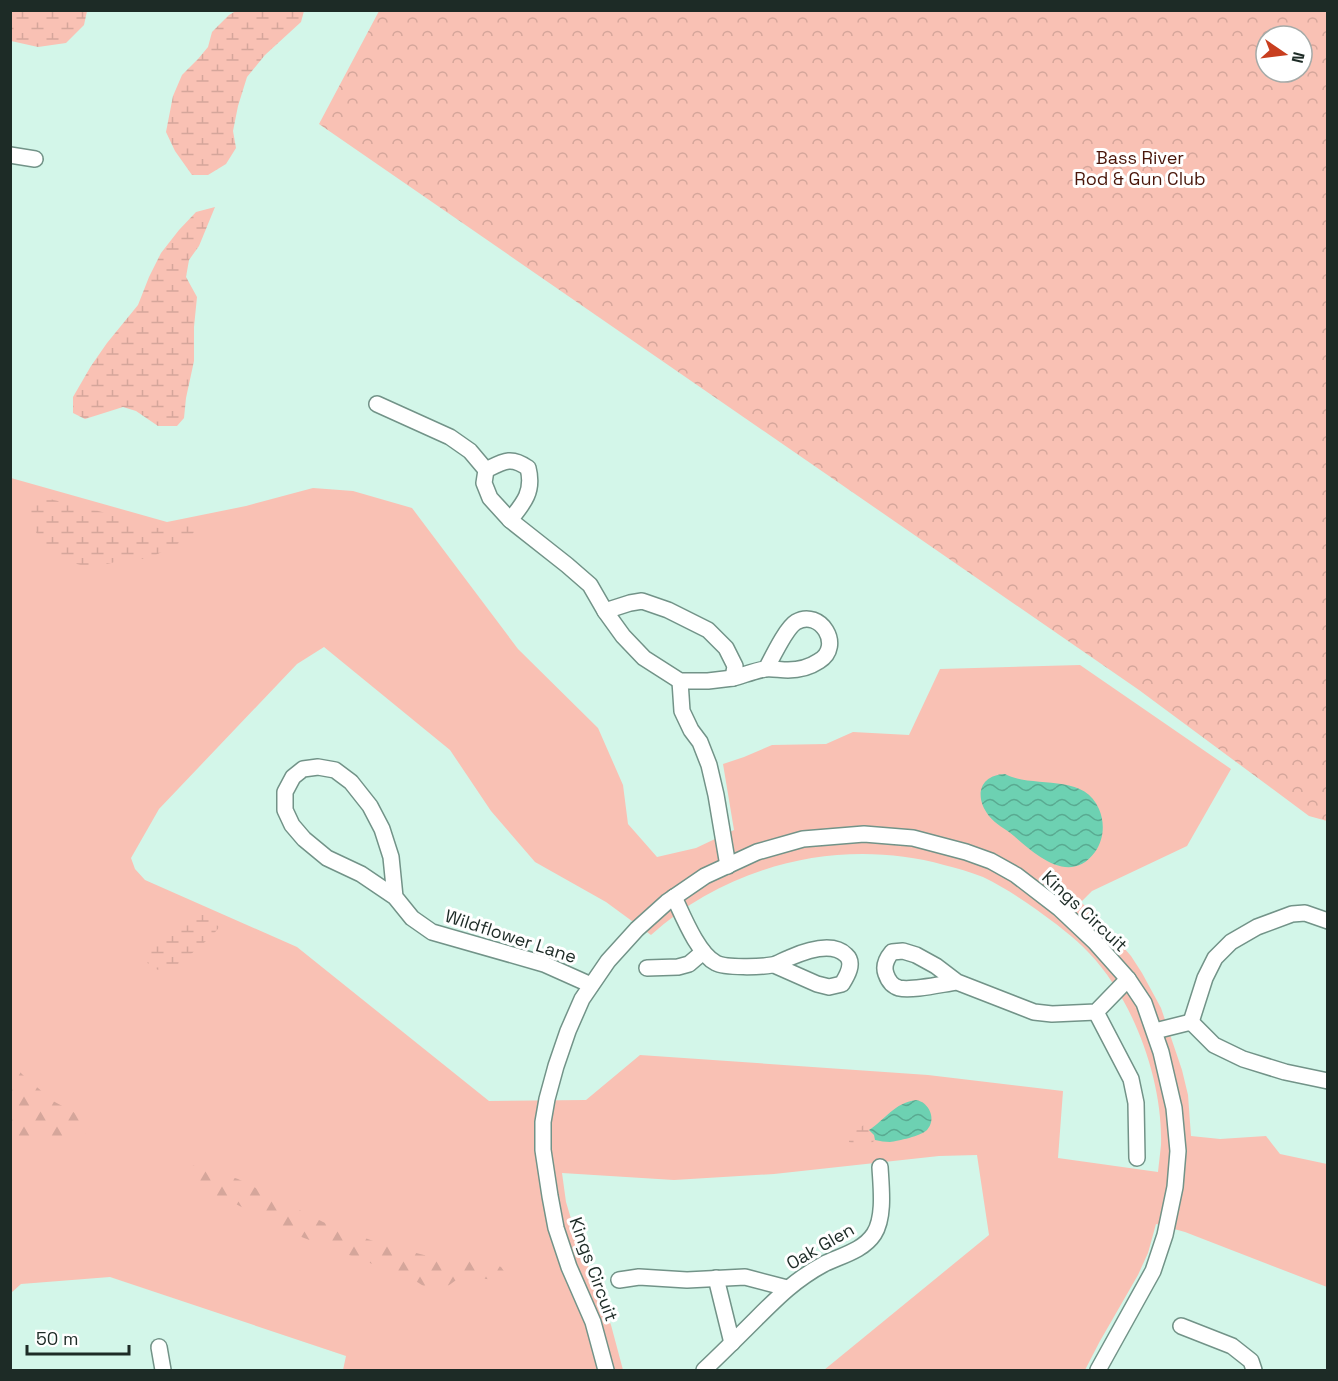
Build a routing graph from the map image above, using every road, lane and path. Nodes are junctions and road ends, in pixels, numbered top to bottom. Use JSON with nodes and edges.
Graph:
{"nodes":[{"id":1,"x":10,"y":155,"type":"edge"},
{"id":2,"x":35,"y":159,"type":"dead end"},
{"id":3,"x":377,"y":404,"type":"dead end"},
{"id":4,"x":486,"y":470,"type":"junction"},
{"id":5,"x":510,"y":520,"type":"junction"},
{"id":6,"x":605,"y":611,"type":"junction"},
{"id":7,"x":766,"y":669,"type":"dead end"},
{"id":8,"x":734,"y":678,"type":"junction"},
{"id":9,"x":680,"y":681,"type":"junction"},
{"id":10,"x":728,"y":866,"type":"junction"},
{"id":11,"x":395,"y":897,"type":"junction"},
{"id":12,"x":674,"y":897,"type":"junction"},
{"id":13,"x":1328,"y":921,"type":"edge"},
{"id":14,"x":703,"y":952,"type":"junction"},
{"id":15,"x":774,"y":965,"type":"dead end"},
{"id":16,"x":647,"y":968,"type":"dead end"},
{"id":17,"x":1128,"y":979,"type":"junction"},
{"id":18,"x":957,"y":982,"type":"dead end"},
{"id":19,"x":591,"y":985,"type":"junction"},
{"id":20,"x":1096,"y":1012,"type":"junction"},
{"id":21,"x":1191,"y":1022,"type":"junction"},
{"id":22,"x":1155,"y":1030,"type":"junction"},
{"id":23,"x":1328,"y":1081,"type":"edge"},
{"id":24,"x":1137,"y":1158,"type":"dead end"},
{"id":25,"x":880,"y":1167,"type":"dead end"},
{"id":26,"x":716,"y":1278,"type":"junction"},
{"id":27,"x":620,"y":1280,"type":"dead end"},
{"id":28,"x":787,"y":1288,"type":"junction"},
{"id":29,"x":1181,"y":1326,"type":"dead end"},
{"id":30,"x":732,"y":1343,"type":"junction"},
{"id":31,"x":159,"y":1347,"type":"dead end"},
{"id":32,"x":164,"y":1371,"type":"edge"},
{"id":33,"x":606,"y":1371,"type":"edge"},
{"id":34,"x":704,"y":1371,"type":"edge"},
{"id":35,"x":1098,"y":1371,"type":"edge"},
{"id":36,"x":1254,"y":1371,"type":"edge"}],
"edges":[{"from":1,"to":2,"type":"street"},
{"from":3,"to":4,"type":"street"},
{"from":4,"to":5,"type":"street"},
{"from":4,"to":5,"type":"street"},
{"from":5,"to":6,"type":"street"},
{"from":6,"to":8,"type":"street"},
{"from":6,"to":9,"type":"street"},
{"from":7,"to":8,"type":"street"},
{"from":8,"to":9,"type":"street"},
{"from":9,"to":10,"type":"street"},
{"from":10,"to":12,"type":"street","name":"Kings Circuit"},
{"from":10,"to":17,"type":"street","name":"Kings Circuit"},
{"from":11,"to":11,"type":"street","name":"Wildflower Lane"},
{"from":11,"to":19,"type":"street","name":"Wildflower Lane"},
{"from":12,"to":14,"type":"street"},
{"from":12,"to":19,"type":"street","name":"Kings Circuit"},
{"from":13,"to":21,"type":"street"},
{"from":14,"to":15,"type":"street"},
{"from":14,"to":16,"type":"street"},
{"from":17,"to":20,"type":"street"},
{"from":17,"to":22,"type":"street","name":"Kings Circuit"},
{"from":18,"to":20,"type":"street"},
{"from":19,"to":33,"type":"street","name":"Kings Circuit"},
{"from":20,"to":24,"type":"street"},
{"from":21,"to":22,"type":"street"},
{"from":21,"to":23,"type":"street"},
{"from":22,"to":35,"type":"street","name":"Kings Circuit"},
{"from":25,"to":28,"type":"street","name":"Oak Glen"},
{"from":26,"to":27,"type":"street","name":"Oak Glen"},
{"from":26,"to":28,"type":"street","name":"Oak Glen"},
{"from":26,"to":30,"type":"street"},
{"from":28,"to":30,"type":"street","name":"Oak Glen"},
{"from":29,"to":36,"type":"street"},
{"from":30,"to":34,"type":"street","name":"Oak Glen"},
{"from":31,"to":32,"type":"street"}]}
